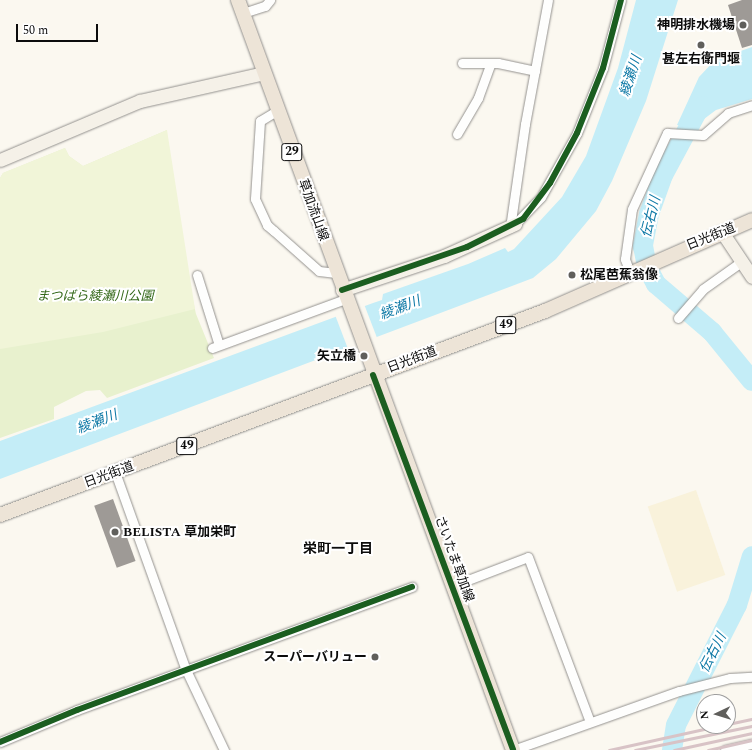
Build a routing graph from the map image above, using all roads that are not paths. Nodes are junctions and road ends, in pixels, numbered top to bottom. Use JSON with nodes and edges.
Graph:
{"nodes":[{"id":1,"x":238,"y":0,"type":"edge"},
{"id":2,"x":270,"y":0,"type":"edge"},
{"id":3,"x":548,"y":0,"type":"edge"},
{"id":4,"x":621,"y":0,"type":"edge"},
{"id":5,"x":242,"y":13,"type":"junction"},
{"id":6,"x":491,"y":63,"type":"junction"},
{"id":7,"x":462,"y":64,"type":"dead end"},
{"id":8,"x":535,"y":71,"type":"junction"},
{"id":9,"x":264,"y":72,"type":"junction"},
{"id":10,"x":752,"y":105,"type":"edge"},
{"id":11,"x":278,"y":110,"type":"junction"},
{"id":12,"x":457,"y":134,"type":"dead end"},
{"id":13,"x":0,"y":160,"type":"edge"},
{"id":14,"x":752,"y":220,"type":"edge"},
{"id":15,"x":512,"y":226,"type":"junction"},
{"id":16,"x":722,"y":232,"type":"junction"},
{"id":17,"x":742,"y":262,"type":"junction"},
{"id":18,"x":633,"y":271,"type":"junction"},
{"id":19,"x":336,"y":273,"type":"junction"},
{"id":20,"x":197,"y":275,"type":"dead end"},
{"id":21,"x":752,"y":276,"type":"edge"},
{"id":22,"x":345,"y":297,"type":"junction"},
{"id":23,"x":678,"y":318,"type":"dead end"},
{"id":24,"x":374,"y":375,"type":"junction"},
{"id":25,"x":115,"y":472,"type":"junction"},
{"id":26,"x":0,"y":515,"type":"edge"},
{"id":27,"x":452,"y":586,"type":"junction"},
{"id":28,"x":412,"y":587,"type":"dead end"},
{"id":29,"x":186,"y":670,"type":"junction"},
{"id":30,"x":752,"y":677,"type":"edge"},
{"id":31,"x":590,"y":722,"type":"junction"},
{"id":32,"x":0,"y":742,"type":"edge"},
{"id":33,"x":752,"y":744,"type":"edge"},
{"id":34,"x":224,"y":750,"type":"edge"},
{"id":35,"x":513,"y":750,"type":"edge"},
{"id":36,"x":725,"y":750,"type":"edge"}],
"edges":[{"from":1,"to":5,"type":"main road","name":"草加流山線","number":"29"},
{"from":2,"to":5,"type":"street"},
{"from":3,"to":8,"type":"street"},
{"from":4,"to":15,"type":"street"},
{"from":5,"to":9,"type":"main road","name":"草加流山線","number":"29"},
{"from":6,"to":7,"type":"street"},
{"from":6,"to":8,"type":"street"},
{"from":6,"to":12,"type":"street"},
{"from":8,"to":15,"type":"street"},
{"from":9,"to":11,"type":"main road","name":"草加流山線","number":"29"},
{"from":9,"to":13,"type":"street"},
{"from":10,"to":18,"type":"street"},
{"from":11,"to":19,"type":"main road","name":"草加流山線","number":"29"},
{"from":11,"to":19,"type":"street"},
{"from":14,"to":16,"type":"main road","name":"日光街道","number":"49"},
{"from":15,"to":22,"type":"street"},
{"from":16,"to":17,"type":"street"},
{"from":16,"to":18,"type":"main road","name":"日光街道","number":"49"},
{"from":17,"to":21,"type":"street"},
{"from":17,"to":23,"type":"street"},
{"from":18,"to":24,"type":"main road","name":"日光街道","number":"49"},
{"from":19,"to":22,"type":"main road","name":"草加流山線","number":"29"},
{"from":20,"to":22,"type":"street"},
{"from":22,"to":24,"type":"main road","name":"草加流山線","number":"29"},
{"from":24,"to":25,"type":"main road","name":"日光街道","number":"49"},
{"from":24,"to":27,"type":"main road","name":"さいたま草加線"},
{"from":25,"to":26,"type":"main road","name":"日光街道","number":"49"},
{"from":25,"to":29,"type":"street"},
{"from":27,"to":31,"type":"street"},
{"from":27,"to":35,"type":"main road","name":"さいたま草加線"},
{"from":28,"to":29,"type":"street"},
{"from":29,"to":32,"type":"street"},
{"from":29,"to":34,"type":"street"},
{"from":30,"to":31,"type":"street"},
{"from":31,"to":35,"type":"street"},
{"from":33,"to":36,"type":"street"}]}
